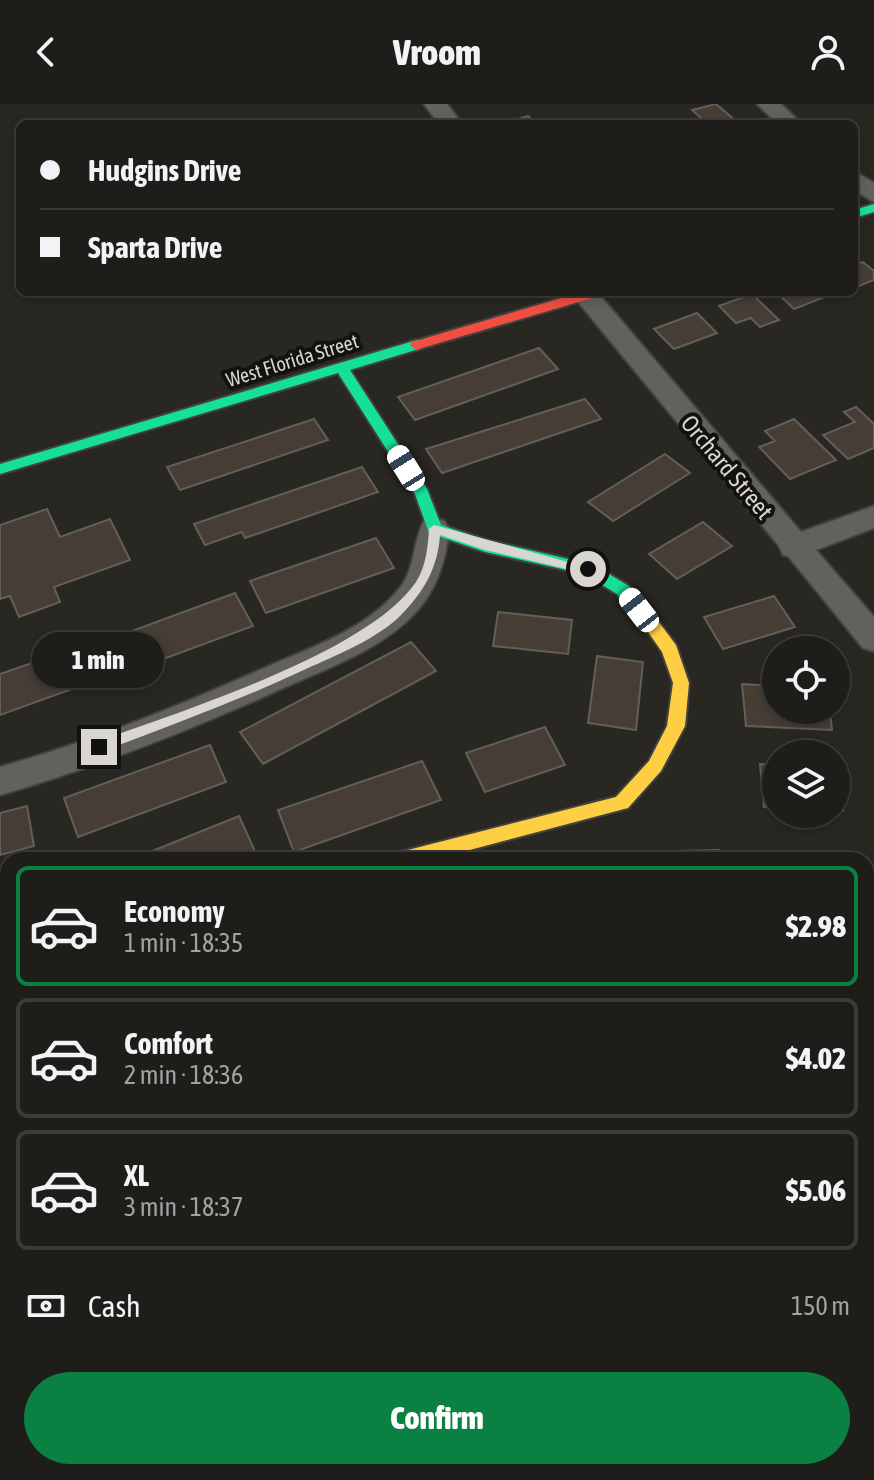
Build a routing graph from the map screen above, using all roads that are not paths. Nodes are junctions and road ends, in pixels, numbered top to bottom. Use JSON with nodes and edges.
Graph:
{"nodes":[{"id":1,"x":435,"y":104,"type":"edge"},
{"id":2,"x":768,"y":104,"type":"edge"},
{"id":3,"x":448,"y":120,"type":"edge"},
{"id":4,"x":786,"y":120,"type":"edge"},
{"id":5,"x":858,"y":181,"type":"edge"},
{"id":6,"x":874,"y":195,"type":"edge"},
{"id":7,"x":578,"y":296,"type":"edge"},
{"id":8,"x":590,"y":296,"type":"edge"},
{"id":9,"x":342,"y":368,"type":"junction"},
{"id":10,"x":0,"y":469,"type":"edge"},
{"id":11,"x":874,"y":517,"type":"edge"},
{"id":12,"x":434,"y":529,"type":"junction"},
{"id":13,"x":793,"y":547,"type":"junction"},
{"id":14,"x":874,"y":639,"type":"edge"},
{"id":15,"x":0,"y":781,"type":"edge"},
{"id":16,"x":431,"y":852,"type":"edge"}],
"edges":[{"from":1,"to":3,"type":"street"},
{"from":2,"to":4,"type":"street"},
{"from":5,"to":6,"type":"street"},
{"from":7,"to":9,"type":"street","name":"West Florida Street"},
{"from":8,"to":13,"type":"street","name":"Orchard Street"},
{"from":9,"to":10,"type":"street","name":"West Florida Street"},
{"from":9,"to":12,"type":"street"},
{"from":11,"to":13,"type":"street"},
{"from":12,"to":15,"type":"street"},
{"from":12,"to":16,"type":"street"},
{"from":13,"to":14,"type":"street","name":"Orchard Street"}]}
